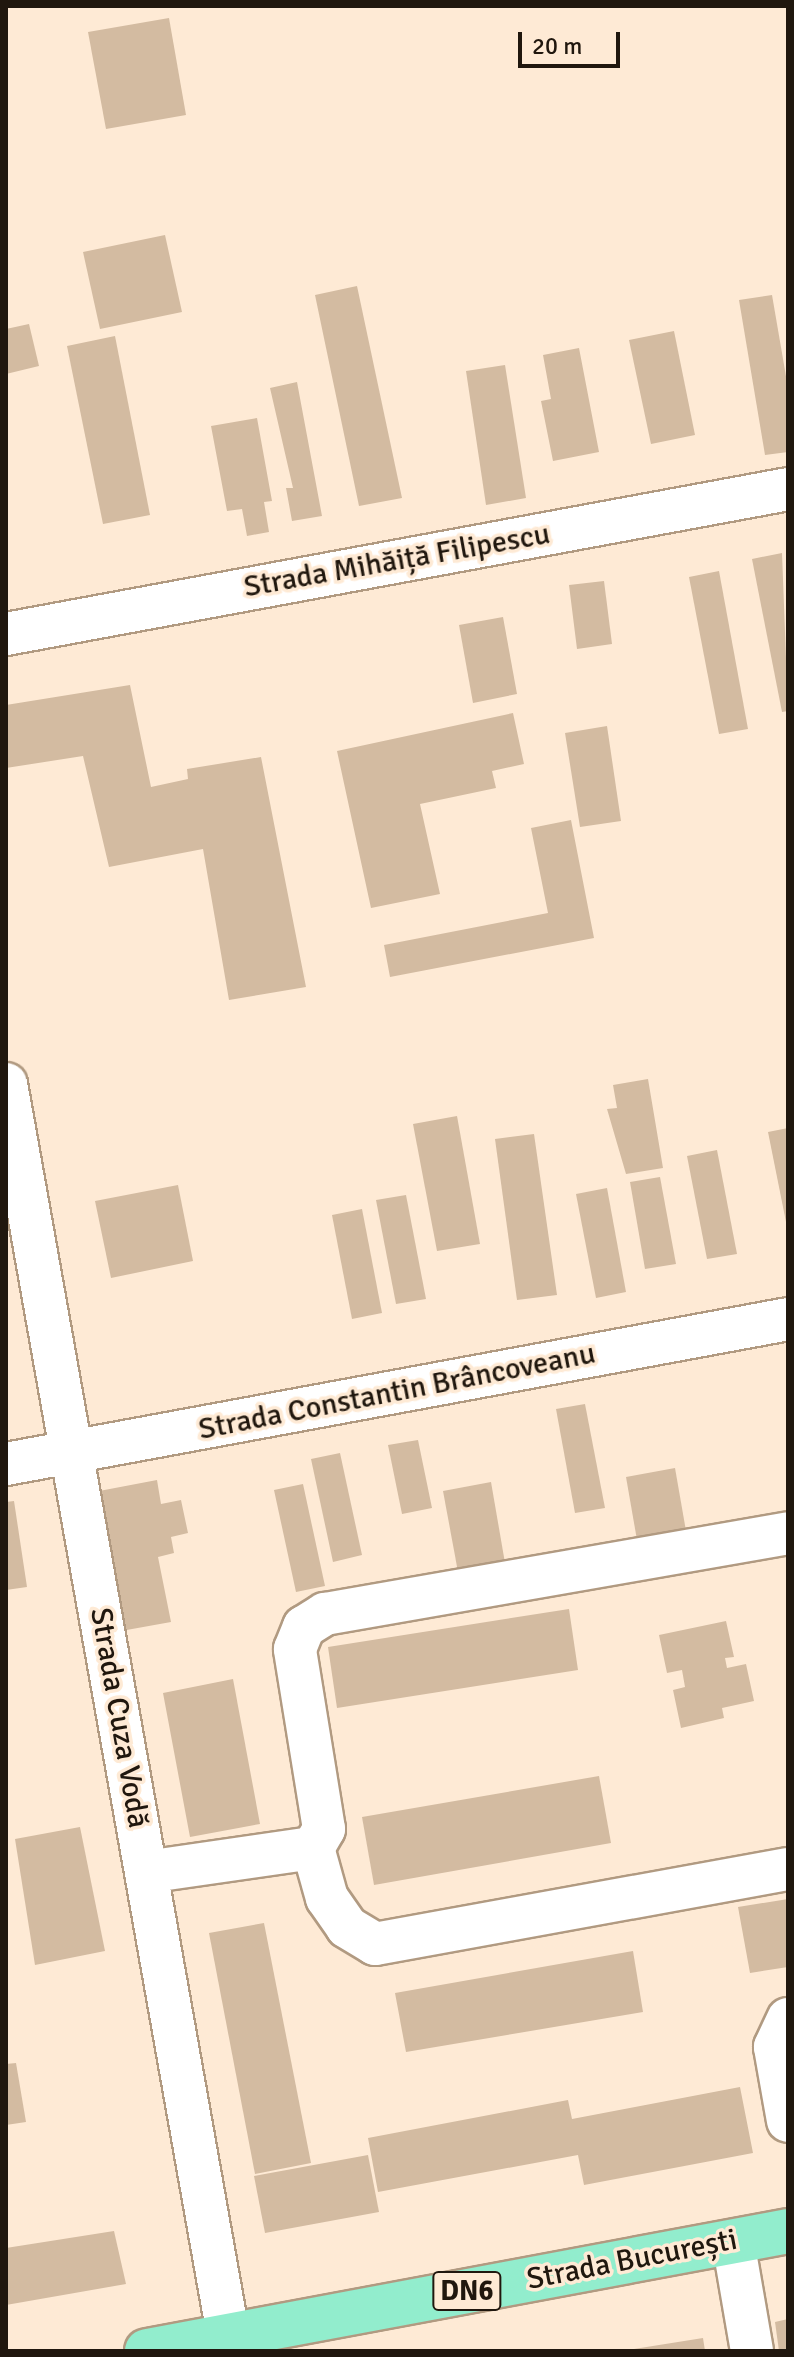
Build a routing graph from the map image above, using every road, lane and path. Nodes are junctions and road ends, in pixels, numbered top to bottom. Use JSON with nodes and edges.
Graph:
{"nodes":[{"id":1,"x":788,"y":489,"type":"edge"},
{"id":2,"x":6,"y":634,"type":"edge"},
{"id":3,"x":6,"y":1084,"type":"edge"},
{"id":4,"x":788,"y":1319,"type":"edge"},
{"id":5,"x":71,"y":1453,"type":"junction"},
{"id":6,"x":6,"y":1464,"type":"edge"},
{"id":7,"x":788,"y":1533,"type":"edge"},
{"id":8,"x":313,"y":1848,"type":"junction"},
{"id":9,"x":788,"y":1869,"type":"edge"},
{"id":10,"x":146,"y":1872,"type":"junction"},
{"id":11,"x":788,"y":2019,"type":"edge"},
{"id":12,"x":788,"y":2121,"type":"edge"},
{"id":13,"x":788,"y":2231,"type":"edge"},
{"id":14,"x":733,"y":2241,"type":"junction"},
{"id":15,"x":230,"y":2343,"type":"edge"},
{"id":16,"x":147,"y":2351,"type":"edge"},
{"id":17,"x":752,"y":2351,"type":"edge"}],
"edges":[{"from":1,"to":2,"type":"street","name":"Strada Mihăiță Filipescu"},
{"from":3,"to":5,"type":"street","name":"Strada Cuza Vodă"},
{"from":4,"to":5,"type":"street","name":"Strada Constantin Brâncoveanu"},
{"from":5,"to":6,"type":"street","name":"Strada Constantin Brâncoveanu"},
{"from":5,"to":10,"type":"street","name":"Strada Cuza Vodă"},
{"from":7,"to":8,"type":"street"},
{"from":8,"to":9,"type":"street"},
{"from":8,"to":10,"type":"street"},
{"from":10,"to":15,"type":"street","name":"Strada Cuza Vodă"},
{"from":11,"to":12,"type":"street"},
{"from":13,"to":14,"type":"main road","name":"Strada București","number":"DN6"},
{"from":14,"to":15,"type":"main road","name":"Strada București","number":"DN6"},
{"from":14,"to":17,"type":"street"},
{"from":15,"to":16,"type":"main road","name":"Strada București","number":"DN6"}]}
